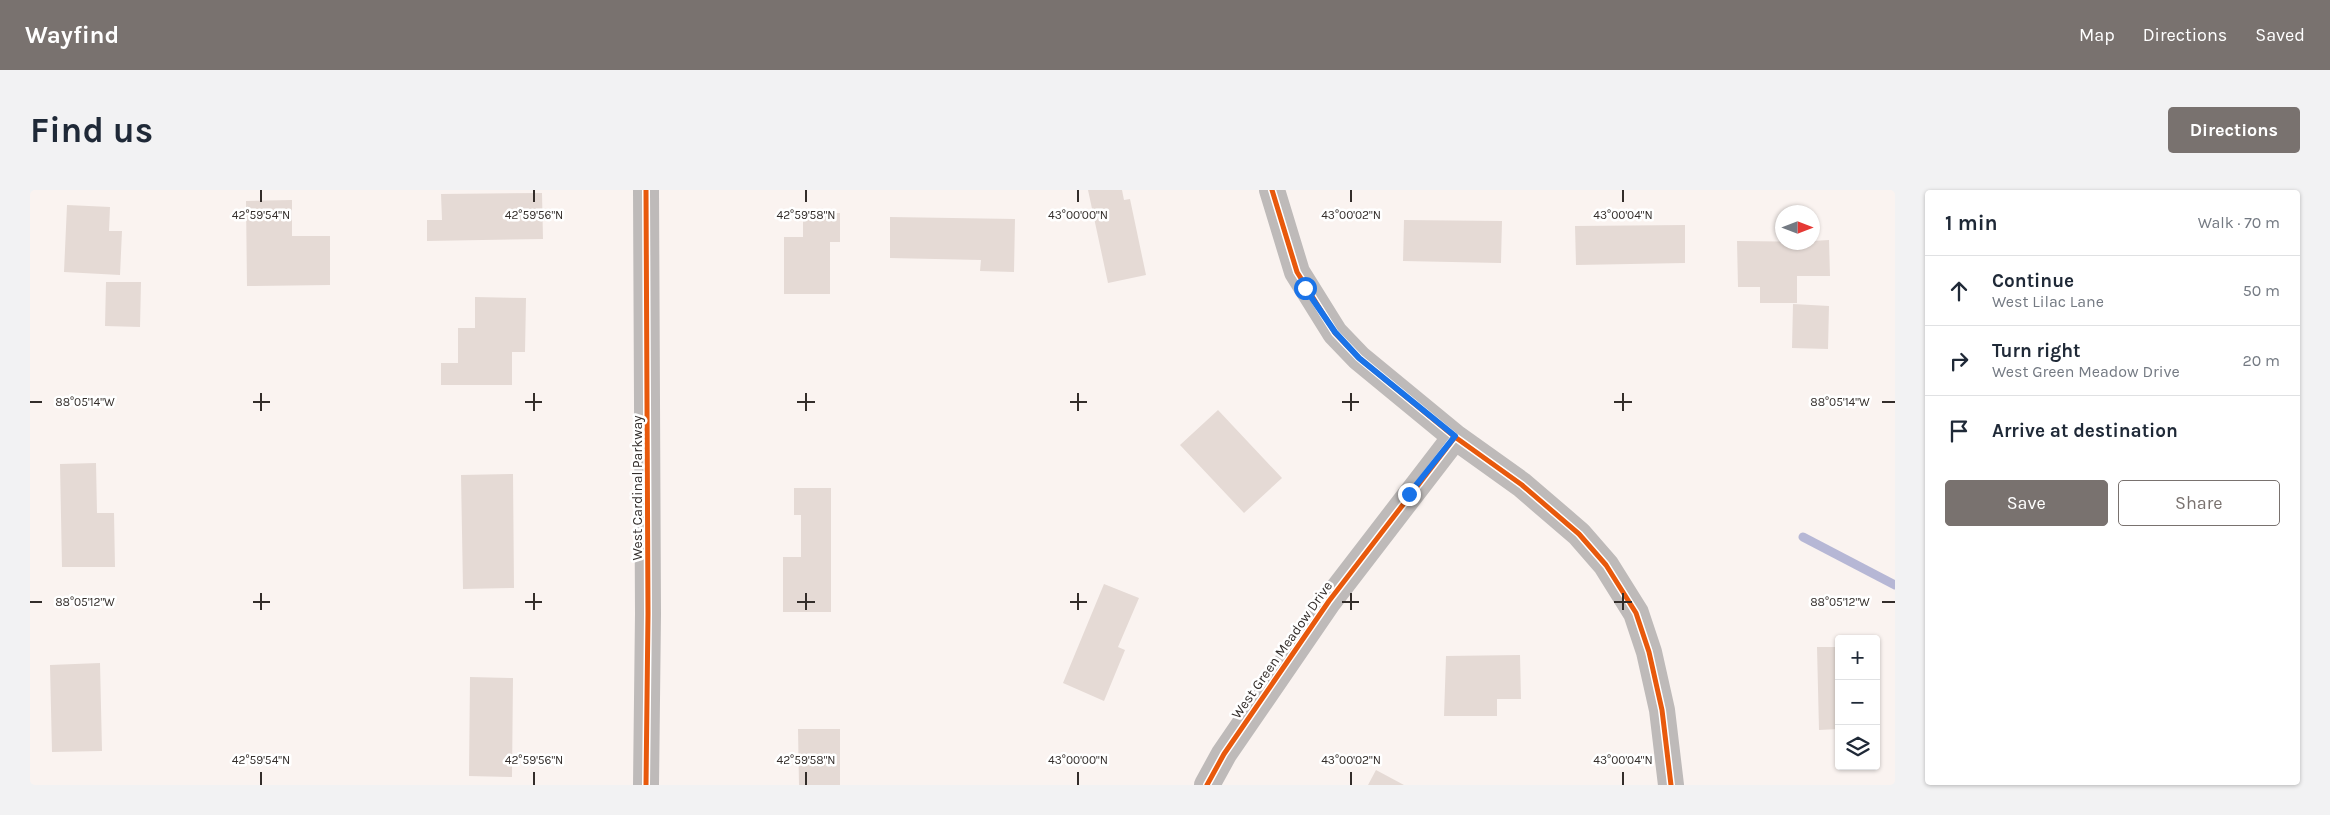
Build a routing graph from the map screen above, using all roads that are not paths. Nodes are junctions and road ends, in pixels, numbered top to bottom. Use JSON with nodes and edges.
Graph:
{"nodes":[{"id":1,"x":646,"y":190,"type":"edge"},
{"id":2,"x":1272,"y":190,"type":"edge"},
{"id":3,"x":1455,"y":436,"type":"junction"},
{"id":4,"x":646,"y":785,"type":"edge"},
{"id":5,"x":1207,"y":785,"type":"edge"},
{"id":6,"x":1671,"y":785,"type":"edge"}],
"edges":[{"from":1,"to":4,"type":"street","name":"West Cardinal Parkway"},
{"from":2,"to":3,"type":"street"},
{"from":3,"to":5,"type":"street","name":"West Green Meadow Drive"},
{"from":3,"to":6,"type":"street"}]}
